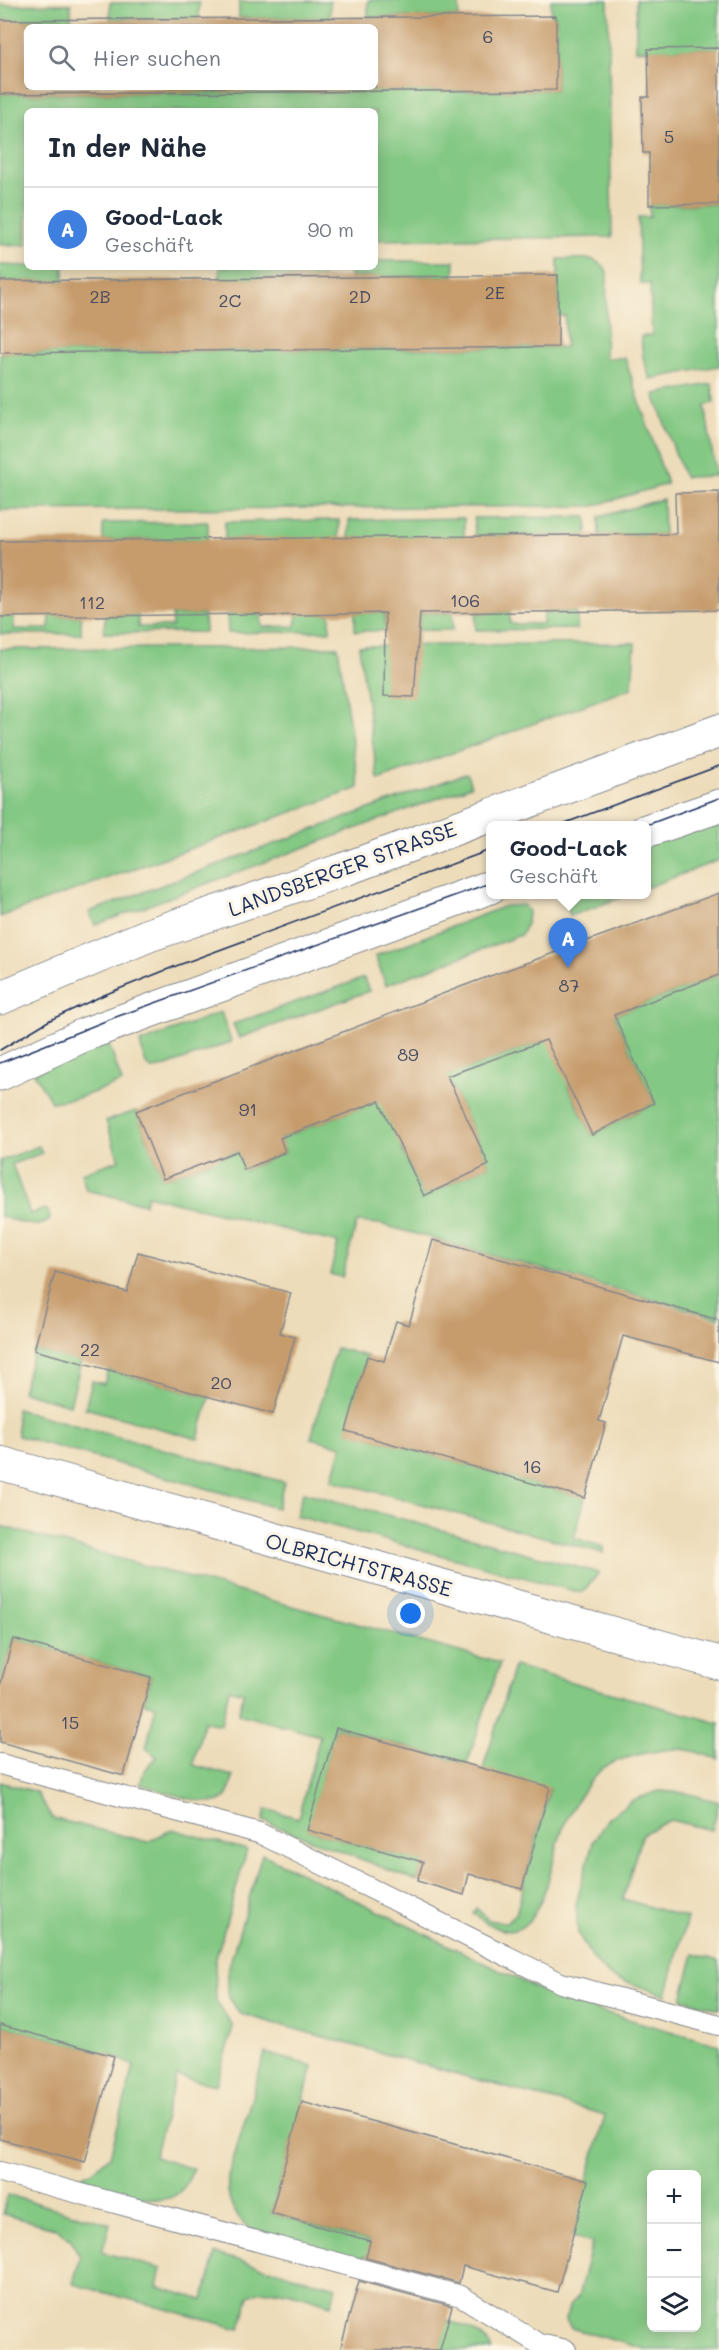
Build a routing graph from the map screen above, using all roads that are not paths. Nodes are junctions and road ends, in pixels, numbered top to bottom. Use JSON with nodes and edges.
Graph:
{"nodes":[{"id":1,"x":719,"y":731,"type":"edge"},
{"id":2,"x":719,"y":806,"type":"edge"},
{"id":3,"x":651,"y":829,"type":"edge"},
{"id":4,"x":486,"y":888,"type":"edge"},
{"id":5,"x":0,"y":998,"type":"edge"},
{"id":6,"x":0,"y":1074,"type":"edge"},
{"id":7,"x":0,"y":1463,"type":"edge"},
{"id":8,"x":719,"y":1663,"type":"edge"},
{"id":9,"x":0,"y":1764,"type":"edge"},
{"id":10,"x":719,"y":2025,"type":"edge"},
{"id":11,"x":0,"y":2172,"type":"edge"},
{"id":12,"x":538,"y":2347,"type":"edge"},
{"id":13,"x":566,"y":2350,"type":"edge"}],
"edges":[{"from":1,"to":5,"type":"street","name":"LANDSBERGER STRASSE"},
{"from":2,"to":3,"type":"street"},
{"from":4,"to":6,"type":"street"},
{"from":7,"to":8,"type":"street","name":"OLBRICHTSTRASSE"},
{"from":9,"to":10,"type":"lane"},
{"from":11,"to":12,"type":"lane"},
{"from":12,"to":13,"type":"lane"}]}
